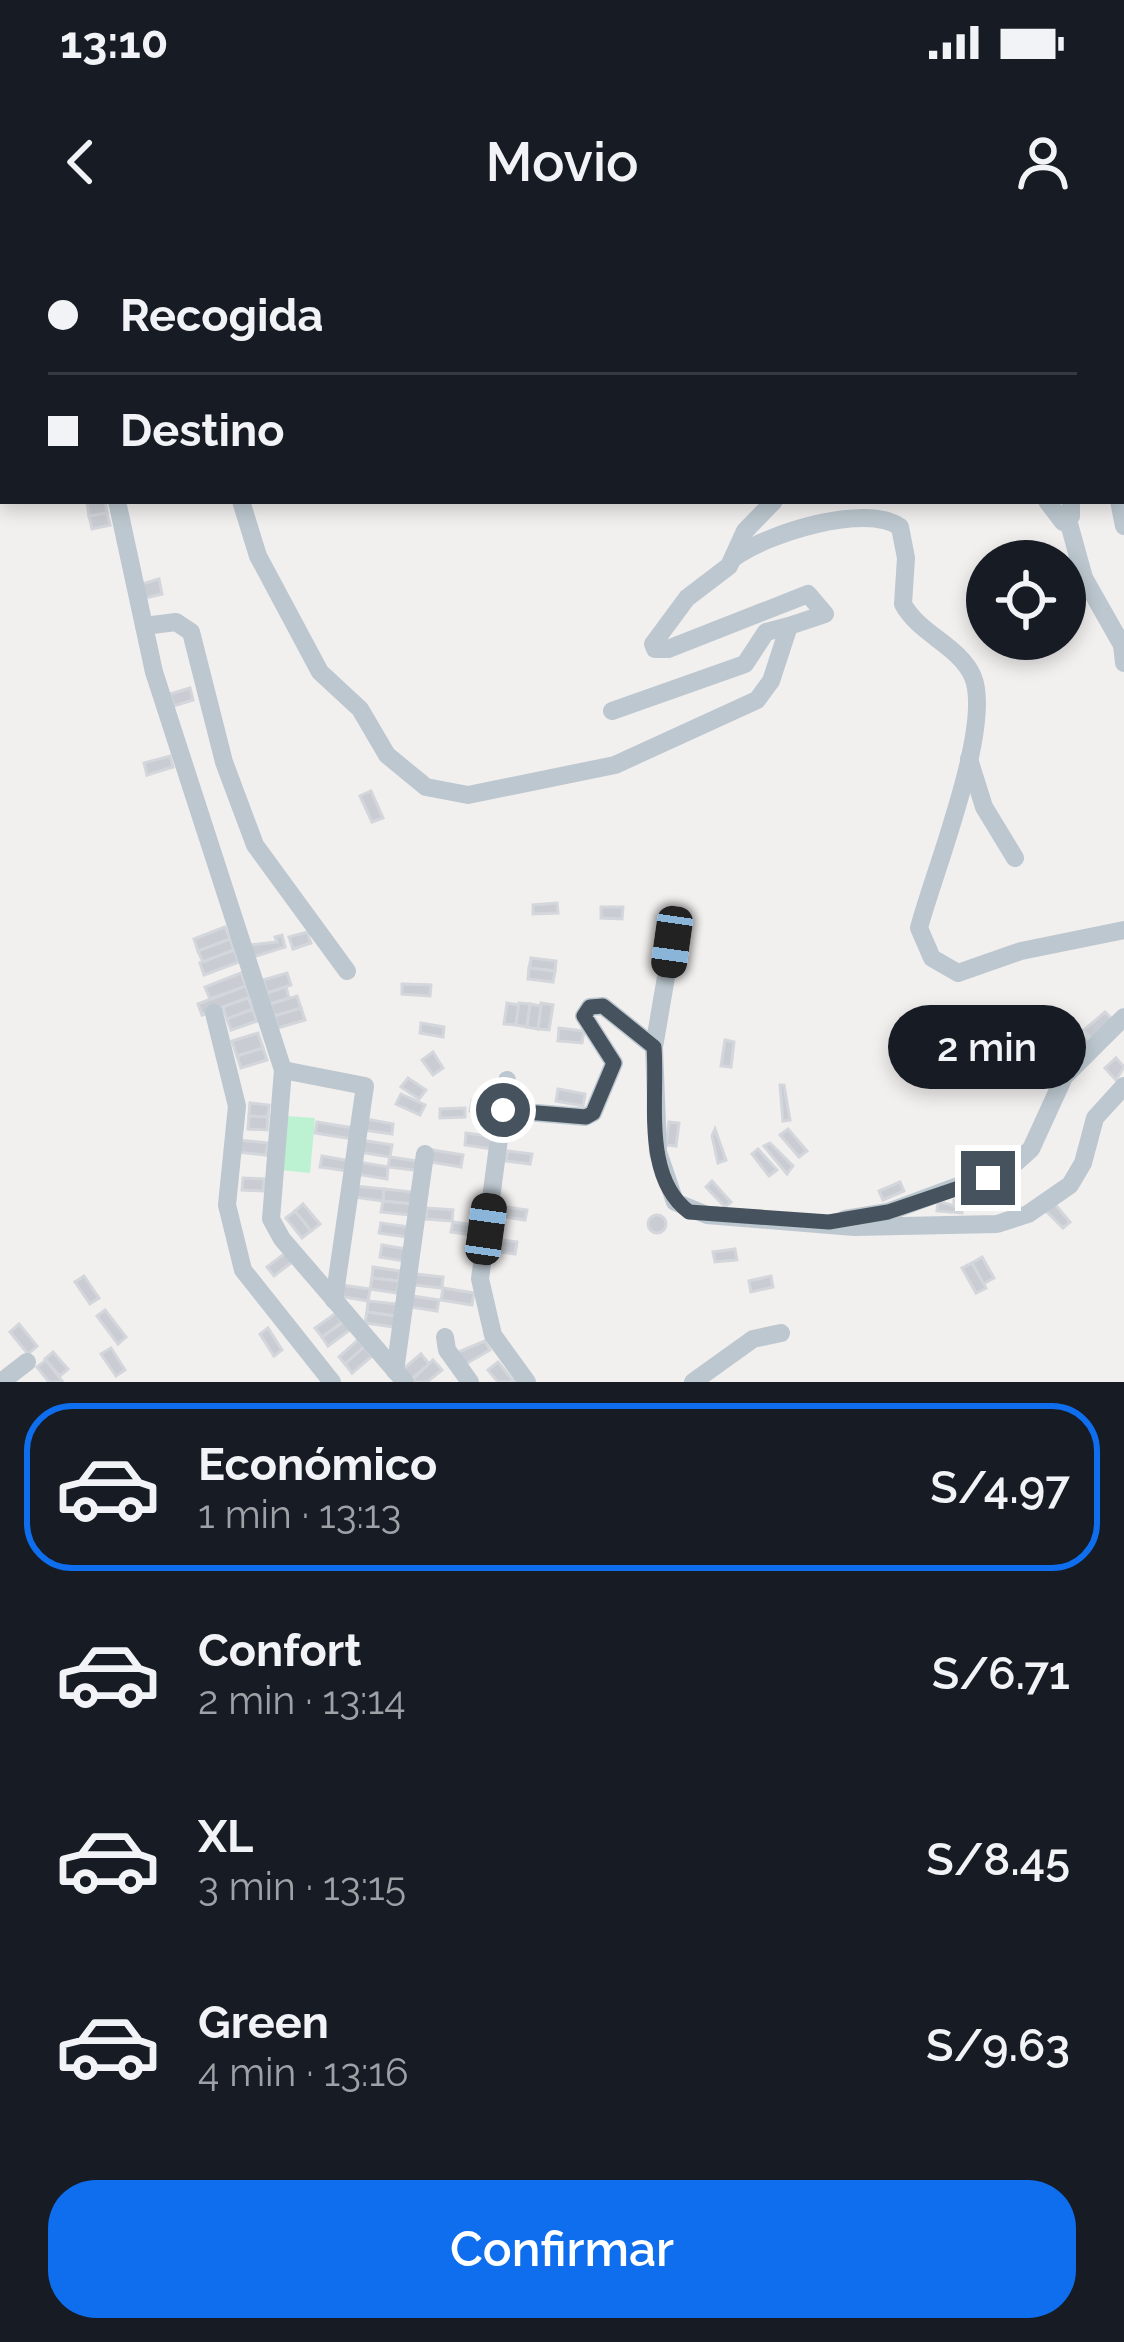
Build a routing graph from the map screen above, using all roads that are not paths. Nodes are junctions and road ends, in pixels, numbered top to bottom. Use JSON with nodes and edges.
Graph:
{"nodes":[{"id":1,"x":118,"y":504,"type":"edge"},
{"id":2,"x":242,"y":504,"type":"edge"},
{"id":3,"x":770,"y":504,"type":"edge"},
{"id":4,"x":1049,"y":504,"type":"edge"},
{"id":5,"x":1070,"y":511,"type":"edge"},
{"id":6,"x":734,"y":558,"type":"junction"},
{"id":7,"x":144,"y":626,"type":"junction"},
{"id":8,"x":789,"y":626,"type":"junction"},
{"id":9,"x":1124,"y":663,"type":"edge"},
{"id":10,"x":612,"y":712,"type":"dead end"},
{"id":11,"x":969,"y":759,"type":"junction"},
{"id":12,"x":1015,"y":859,"type":"dead end"},
{"id":13,"x":1124,"y":930,"type":"edge"},
{"id":14,"x":672,"y":942,"type":"dead end"},
{"id":15,"x":347,"y":971,"type":"dead end"},
{"id":16,"x":214,"y":1013,"type":"dead end"},
{"id":17,"x":1124,"y":1017,"type":"edge"},
{"id":18,"x":654,"y":1047,"type":"junction"},
{"id":19,"x":284,"y":1070,"type":"junction"},
{"id":20,"x":507,"y":1080,"type":"dead end"},
{"id":21,"x":1124,"y":1086,"type":"edge"},
{"id":22,"x":503,"y":1110,"type":"junction"},
{"id":23,"x":425,"y":1154,"type":"dead end"},
{"id":24,"x":829,"y":1222,"type":"junction"},
{"id":25,"x":334,"y":1300,"type":"junction"},
{"id":26,"x":781,"y":1333,"type":"dead end"},
{"id":27,"x":445,"y":1336,"type":"dead end"},
{"id":28,"x":27,"y":1362,"type":"dead end"},
{"id":29,"x":400,"y":1377,"type":"edge"},
{"id":30,"x":1,"y":1382,"type":"edge"},
{"id":31,"x":332,"y":1382,"type":"edge"},
{"id":32,"x":470,"y":1382,"type":"edge"},
{"id":33,"x":527,"y":1382,"type":"edge"},
{"id":34,"x":693,"y":1382,"type":"edge"}],
"edges":[{"from":1,"to":7,"type":"street"},
{"from":2,"to":8,"type":"street"},
{"from":3,"to":6,"type":"street"},
{"from":4,"to":5,"type":"street"},
{"from":5,"to":9,"type":"street"},
{"from":6,"to":8,"type":"street"},
{"from":6,"to":11,"type":"street"},
{"from":7,"to":15,"type":"street"},
{"from":7,"to":19,"type":"street"},
{"from":8,"to":10,"type":"street"},
{"from":11,"to":12,"type":"street"},
{"from":11,"to":13,"type":"street"},
{"from":14,"to":18,"type":"street"},
{"from":16,"to":31,"type":"street"},
{"from":17,"to":24,"type":"street"},
{"from":18,"to":22,"type":"street"},
{"from":18,"to":24,"type":"street"},
{"from":19,"to":25,"type":"street"},
{"from":19,"to":25,"type":"street"},
{"from":20,"to":22,"type":"street"},
{"from":21,"to":24,"type":"street"},
{"from":22,"to":33,"type":"street"},
{"from":23,"to":29,"type":"street"},
{"from":25,"to":29,"type":"street"},
{"from":26,"to":34,"type":"street"},
{"from":27,"to":32,"type":"street"},
{"from":28,"to":30,"type":"street"}]}
